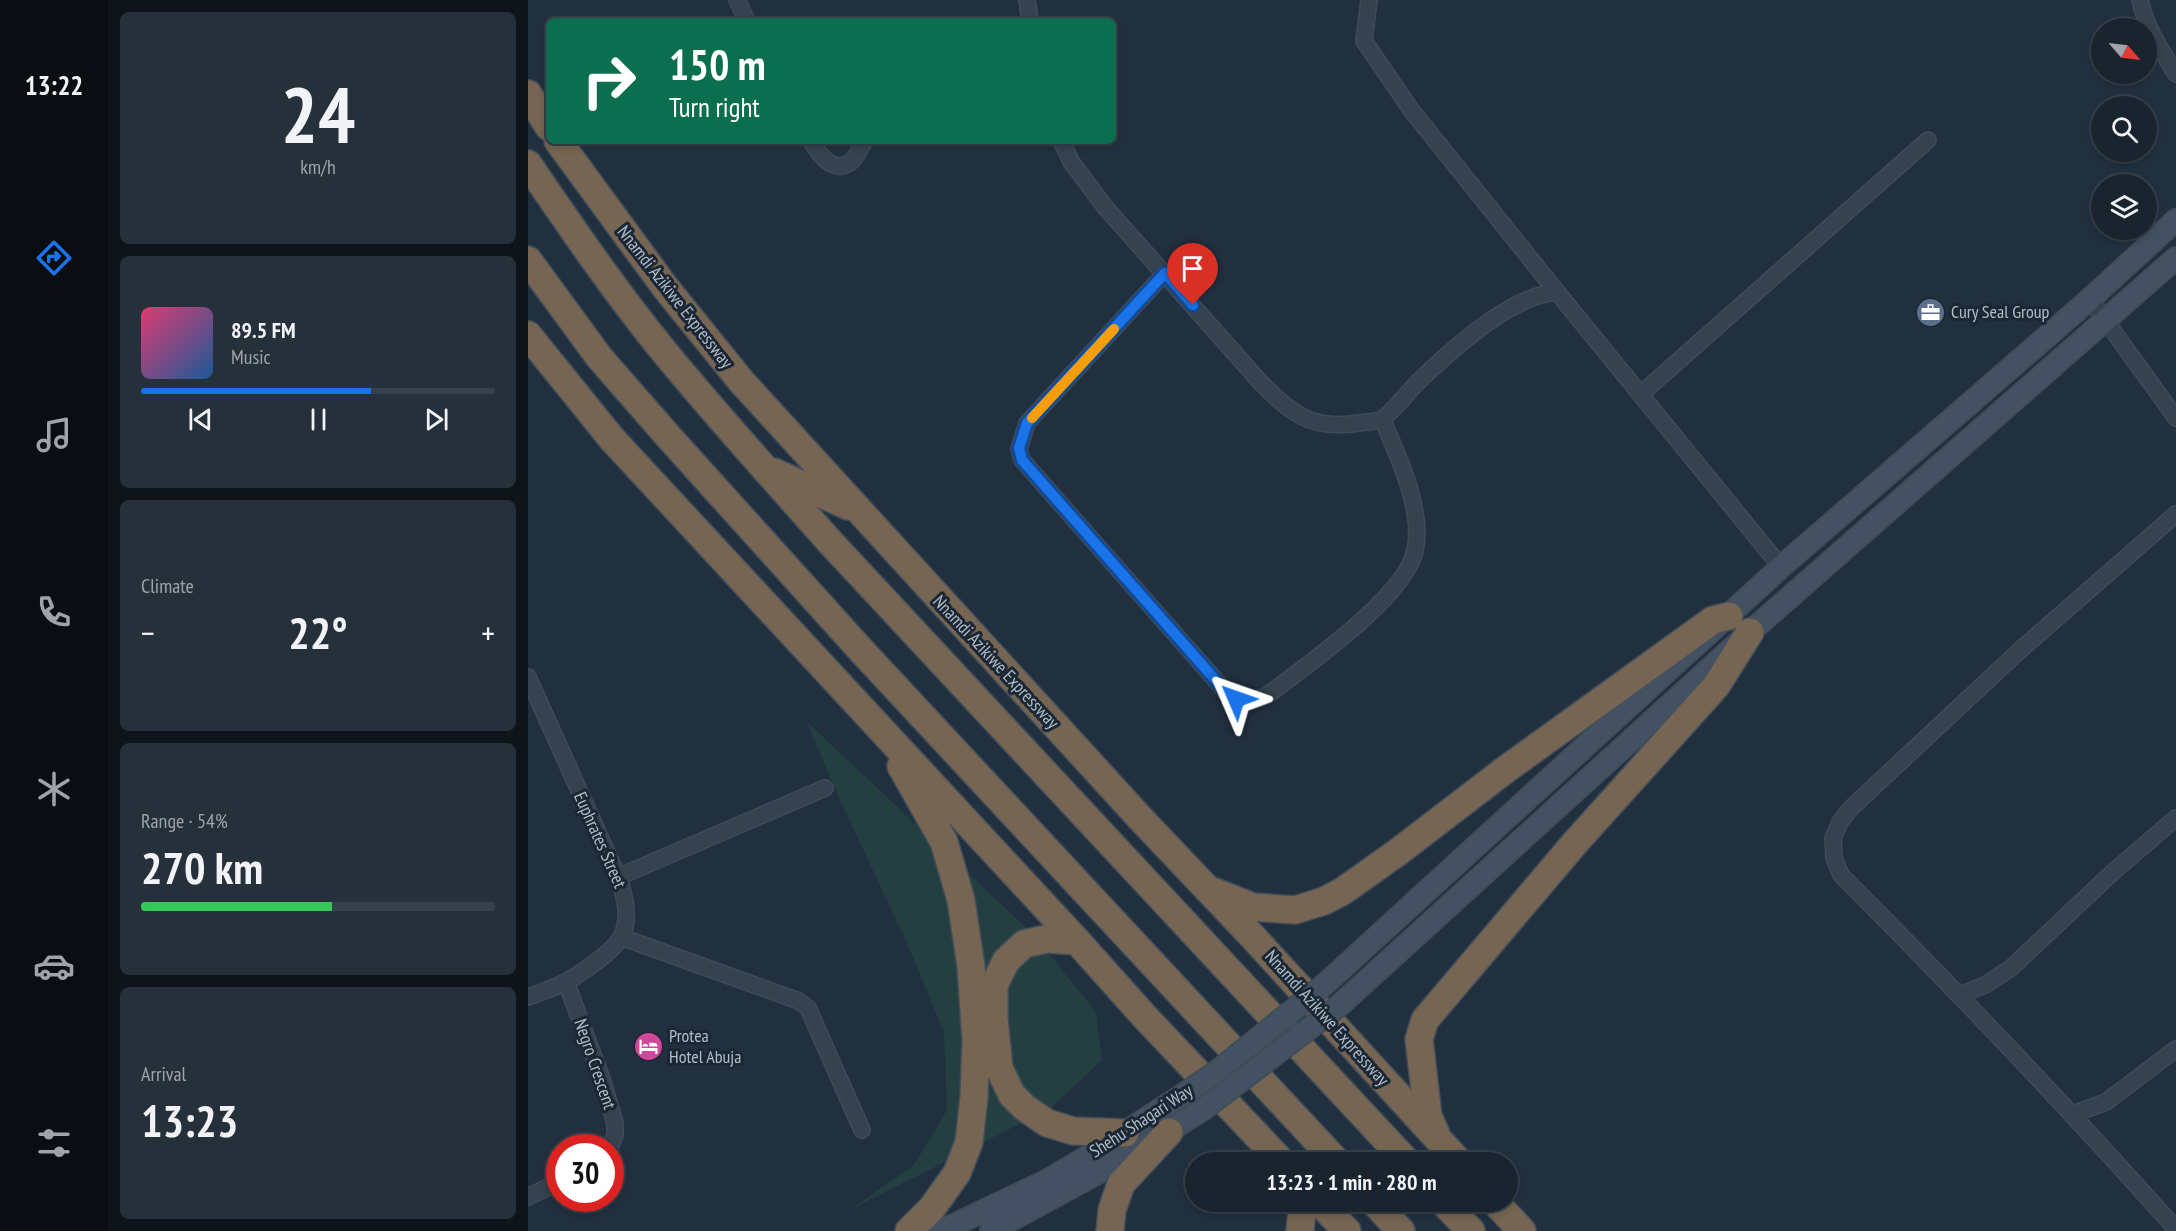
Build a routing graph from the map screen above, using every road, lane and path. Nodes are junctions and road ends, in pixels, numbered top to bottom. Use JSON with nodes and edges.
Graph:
{"nodes":[{"id":1,"x":737,"y":0,"type":"edge"},
{"id":2,"x":1027,"y":0,"type":"edge"},
{"id":3,"x":1369,"y":0,"type":"edge"},
{"id":4,"x":2140,"y":0,"type":"edge"},
{"id":5,"x":746,"y":18,"type":"edge"},
{"id":6,"x":1030,"y":18,"type":"edge"},
{"id":7,"x":2176,"y":74,"type":"edge"},
{"id":8,"x":528,"y":94,"type":"edge"},
{"id":9,"x":546,"y":122,"type":"edge"},
{"id":10,"x":1928,"y":140,"type":"dead end"},
{"id":11,"x":560,"y":144,"type":"edge"},
{"id":12,"x":813,"y":144,"type":"edge"},
{"id":13,"x":862,"y":144,"type":"edge"},
{"id":14,"x":1062,"y":144,"type":"edge"},
{"id":15,"x":528,"y":164,"type":"edge"},
{"id":16,"x":2176,"y":219,"type":"edge"},
{"id":17,"x":2176,"y":258,"type":"edge"},
{"id":18,"x":528,"y":260,"type":"edge"},
{"id":19,"x":1165,"y":273,"type":"junction"},
{"id":20,"x":1557,"y":292,"type":"junction"},
{"id":21,"x":2090,"y":299,"type":"junction"},
{"id":22,"x":2105,"y":321,"type":"junction"},
{"id":23,"x":530,"y":335,"type":"edge"},
{"id":24,"x":1641,"y":394,"type":"junction"},
{"id":25,"x":2176,"y":418,"type":"edge"},
{"id":26,"x":1382,"y":419,"type":"junction"},
{"id":27,"x":764,"y":467,"type":"junction"},
{"id":28,"x":860,"y":511,"type":"junction"},
{"id":29,"x":2176,"y":514,"type":"edge"},
{"id":30,"x":1780,"y":567,"type":"junction"},
{"id":31,"x":1740,"y":624,"type":"junction"},
{"id":32,"x":528,"y":677,"type":"edge"},
{"id":33,"x":880,"y":728,"type":"junction"},
{"id":34,"x":825,"y":788,"type":"dead end"},
{"id":35,"x":2176,"y":818,"type":"edge"},
{"id":36,"x":618,"y":877,"type":"junction"},
{"id":37,"x":1211,"y":893,"type":"junction"},
{"id":38,"x":621,"y":937,"type":"junction"},
{"id":39,"x":1077,"y":941,"type":"junction"},
{"id":40,"x":566,"y":982,"type":"junction"},
{"id":41,"x":1960,"y":995,"type":"junction"},
{"id":42,"x":528,"y":997,"type":"edge"},
{"id":43,"x":2176,"y":1049,"type":"edge"},
{"id":44,"x":2073,"y":1114,"type":"junction"},
{"id":45,"x":862,"y":1130,"type":"dead end"},
{"id":46,"x":1169,"y":1132,"type":"junction"},
{"id":47,"x":1125,"y":1133,"type":"junction"},
{"id":48,"x":615,"y":1134,"type":"edge"},
{"id":49,"x":1439,"y":1141,"type":"junction"},
{"id":50,"x":1272,"y":1152,"type":"edge"},
{"id":51,"x":1328,"y":1152,"type":"edge"},
{"id":52,"x":1398,"y":1152,"type":"edge"},
{"id":53,"x":1449,"y":1152,"type":"edge"},
{"id":54,"x":546,"y":1188,"type":"edge"},
{"id":55,"x":528,"y":1197,"type":"edge"},
{"id":56,"x":1302,"y":1212,"type":"edge"},
{"id":57,"x":1329,"y":1212,"type":"edge"},
{"id":58,"x":1383,"y":1212,"type":"edge"},
{"id":59,"x":1453,"y":1212,"type":"edge"},
{"id":60,"x":1504,"y":1212,"type":"edge"},
{"id":61,"x":2176,"y":1229,"type":"edge"},
{"id":62,"x":909,"y":1231,"type":"edge"},
{"id":63,"x":941,"y":1231,"type":"edge"},
{"id":64,"x":991,"y":1231,"type":"edge"},
{"id":65,"x":1110,"y":1231,"type":"edge"},
{"id":66,"x":1300,"y":1231,"type":"edge"},
{"id":67,"x":1347,"y":1231,"type":"edge"},
{"id":68,"x":1401,"y":1231,"type":"edge"},
{"id":69,"x":1471,"y":1231,"type":"edge"},
{"id":70,"x":1522,"y":1231,"type":"edge"}],
"edges":[{"from":1,"to":5,"type":"street"},
{"from":2,"to":6,"type":"street"},
{"from":3,"to":20,"type":"street"},
{"from":4,"to":7,"type":"street"},
{"from":8,"to":9,"type":"highway"},
{"from":10,"to":24,"type":"street"},
{"from":11,"to":28,"type":"highway","name":"Nnamdi Azikiwe Expressway"},
{"from":12,"to":13,"type":"street"},
{"from":14,"to":19,"type":"street"},
{"from":15,"to":27,"type":"highway"},
{"from":16,"to":21,"type":"main road"},
{"from":17,"to":22,"type":"main road"},
{"from":18,"to":51,"type":"highway"},
{"from":19,"to":26,"type":"street"},
{"from":19,"to":26,"type":"street"},
{"from":20,"to":24,"type":"street"},
{"from":20,"to":26,"type":"street"},
{"from":21,"to":22,"type":"street"},
{"from":21,"to":30,"type":"main road"},
{"from":22,"to":25,"type":"street"},
{"from":22,"to":31,"type":"main road"},
{"from":23,"to":33,"type":"highway"},
{"from":24,"to":30,"type":"street"},
{"from":27,"to":28,"type":"highway"},
{"from":27,"to":52,"type":"highway"},
{"from":28,"to":37,"type":"highway","name":"Nnamdi Azikiwe Expressway"},
{"from":29,"to":41,"type":"street"},
{"from":30,"to":31,"type":"main road"},
{"from":31,"to":37,"type":"highway"},
{"from":31,"to":46,"type":"main road","name":"Shehu Shagari Way","bridge":true},
{"from":31,"to":47,"type":"main road","name":"Shehu Shagari Way","bridge":true},
{"from":31,"to":49,"type":"highway"},
{"from":32,"to":36,"type":"street","name":"Euphrates Street"},
{"from":33,"to":39,"type":"highway"},
{"from":33,"to":62,"type":"highway"},
{"from":34,"to":36,"type":"street"},
{"from":35,"to":41,"type":"street"},
{"from":36,"to":38,"type":"street","name":"Euphrates Street"},
{"from":37,"to":49,"type":"highway","name":"Nnamdi Azikiwe Expressway"},
{"from":38,"to":40,"type":"street"},
{"from":38,"to":45,"type":"street"},
{"from":39,"to":47,"type":"highway"},
{"from":39,"to":50,"type":"highway"},
{"from":40,"to":42,"type":"street"},
{"from":40,"to":48,"type":"street","name":"Negro Crescent"},
{"from":41,"to":44,"type":"street"},
{"from":43,"to":44,"type":"street"},
{"from":44,"to":61,"type":"street"},
{"from":46,"to":64,"type":"main road","name":"Shehu Shagari Way"},
{"from":46,"to":65,"type":"highway"},
{"from":47,"to":63,"type":"main road","name":"Shehu Shagari Way"},
{"from":49,"to":53,"type":"highway","name":"Nnamdi Azikiwe Expressway"},
{"from":54,"to":55,"type":"street"},
{"from":56,"to":66,"type":"highway"},
{"from":57,"to":67,"type":"highway"},
{"from":58,"to":68,"type":"highway"},
{"from":59,"to":69,"type":"highway"},
{"from":60,"to":70,"type":"highway"}]}
